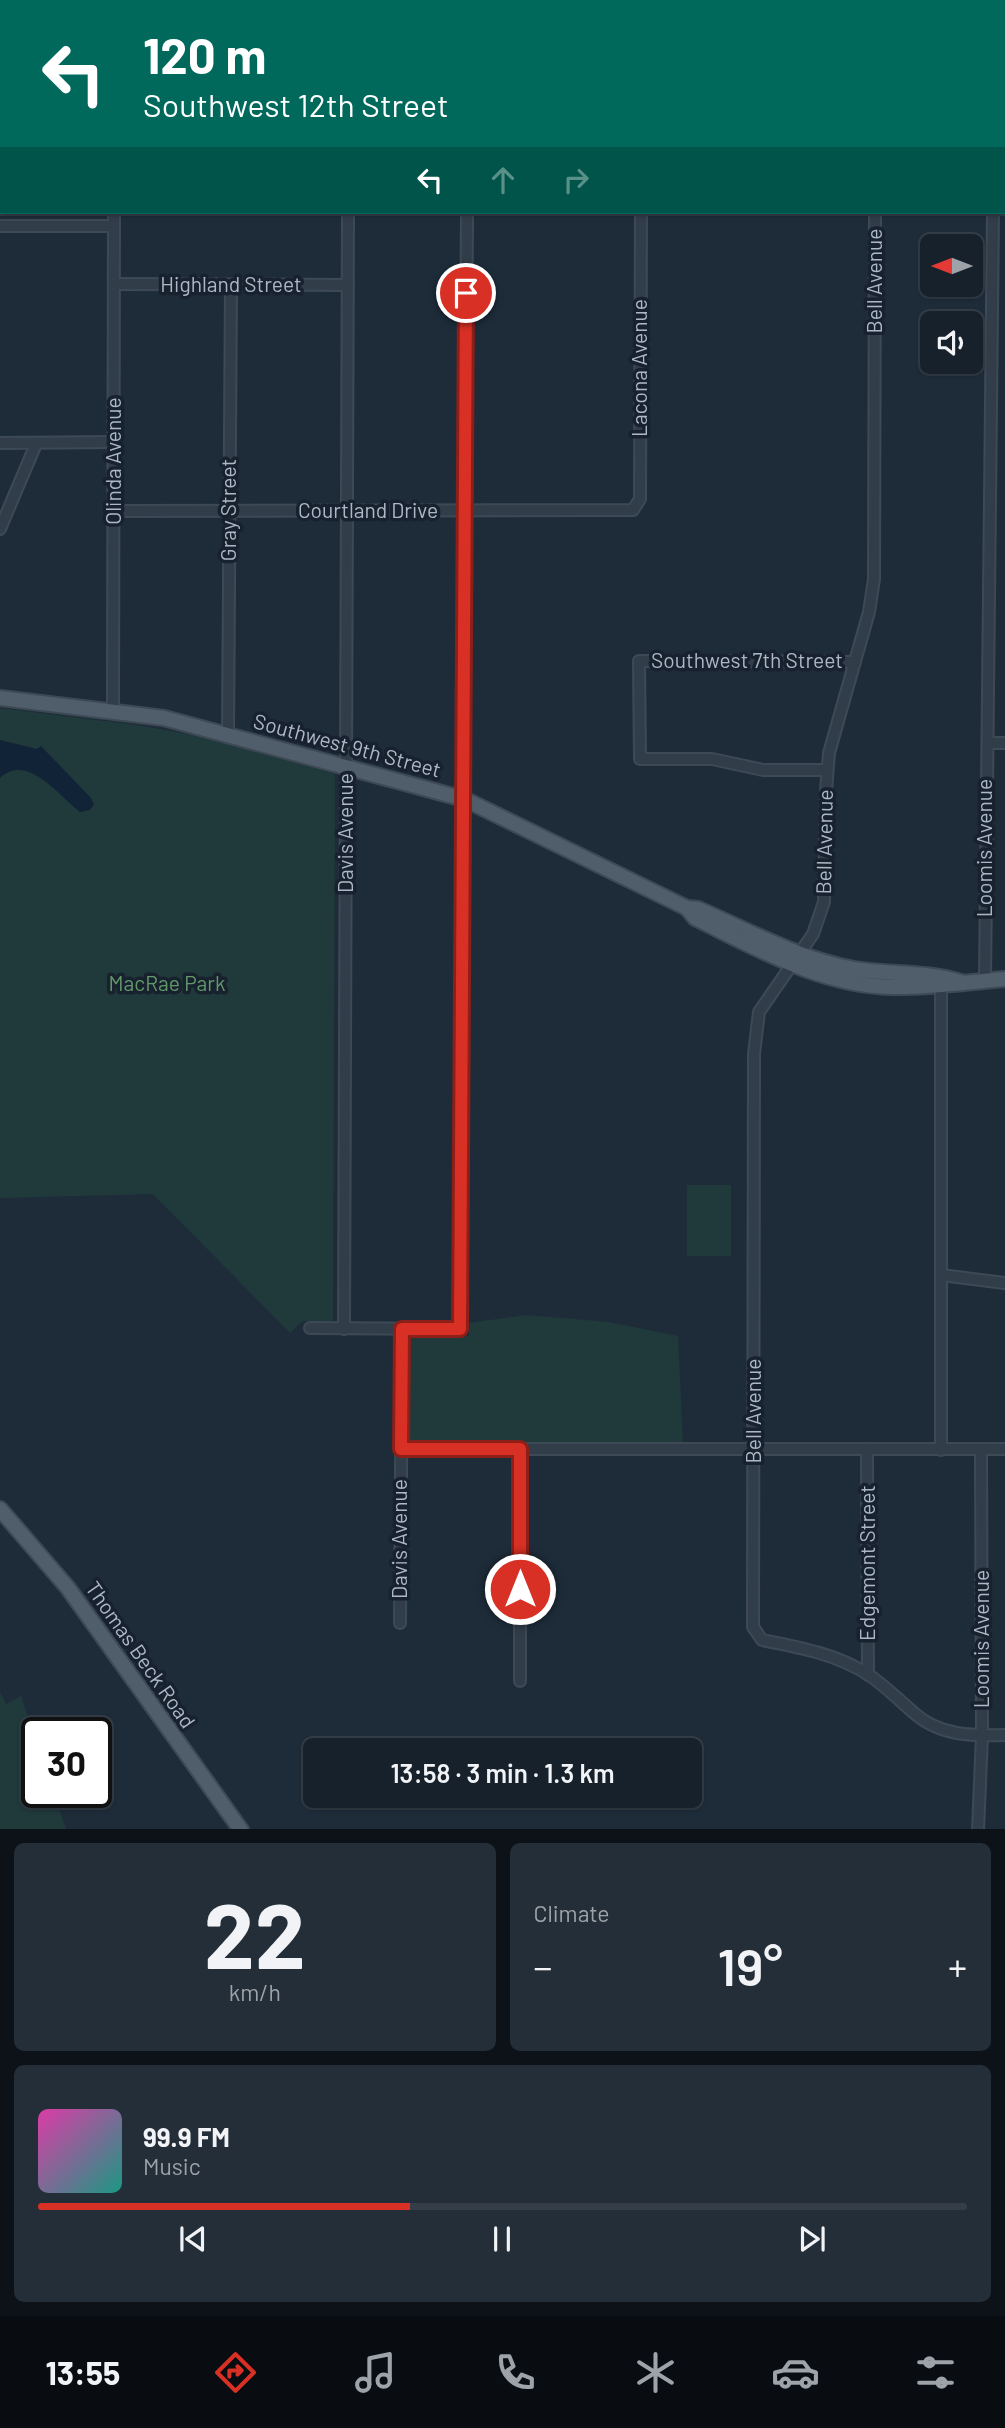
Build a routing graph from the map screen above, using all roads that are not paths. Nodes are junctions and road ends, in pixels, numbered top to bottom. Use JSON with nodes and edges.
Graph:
{"nodes":[{"id":1,"x":114,"y":214,"type":"edge"},
{"id":2,"x":348,"y":214,"type":"edge"},
{"id":3,"x":467,"y":214,"type":"edge"},
{"id":4,"x":640,"y":214,"type":"edge"},
{"id":5,"x":875,"y":214,"type":"edge"},
{"id":6,"x":993,"y":214,"type":"edge"},
{"id":7,"x":0,"y":226,"type":"edge"},
{"id":8,"x":114,"y":226,"type":"junction"},
{"id":9,"x":114,"y":284,"type":"junction"},
{"id":10,"x":230,"y":285,"type":"junction"},
{"id":11,"x":348,"y":285,"type":"junction"},
{"id":12,"x":114,"y":442,"type":"junction"},
{"id":13,"x":0,"y":443,"type":"edge"},
{"id":14,"x":36,"y":444,"type":"junction"},
{"id":15,"x":991,"y":446,"type":"junction"},
{"id":16,"x":1005,"y":446,"type":"edge"},
{"id":17,"x":114,"y":511,"type":"junction"},
{"id":18,"x":229,"y":511,"type":"junction"},
{"id":19,"x":347,"y":511,"type":"junction"},
{"id":20,"x":465,"y":511,"type":"junction"},
{"id":21,"x":621,"y":511,"type":"joint"},
{"id":22,"x":0,"y":528,"type":"edge"},
{"id":23,"x":855,"y":662,"type":"junction"},
{"id":24,"x":0,"y":700,"type":"edge"},
{"id":25,"x":113,"y":711,"type":"junction"},
{"id":26,"x":228,"y":735,"type":"junction"},
{"id":27,"x":989,"y":743,"type":"junction"},
{"id":28,"x":1005,"y":743,"type":"edge"},
{"id":29,"x":346,"y":766,"type":"junction"},
{"id":30,"x":827,"y":770,"type":"junction"},
{"id":31,"x":464,"y":799,"type":"junction"},
{"id":32,"x":797,"y":960,"type":"junction"},
{"id":33,"x":1005,"y":979,"type":"edge"},
{"id":34,"x":985,"y":980,"type":"junction"},
{"id":35,"x":941,"y":981,"type":"junction"},
{"id":36,"x":941,"y":1275,"type":"junction"},
{"id":37,"x":1005,"y":1283,"type":"edge"},
{"id":38,"x":310,"y":1328,"type":"dead end"},
{"id":39,"x":344,"y":1329,"type":"junction"},
{"id":40,"x":402,"y":1329,"type":"junction"},
{"id":41,"x":401,"y":1449,"type":"junction"},
{"id":42,"x":520,"y":1449,"type":"junction"},
{"id":43,"x":981,"y":1449,"type":"junction"},
{"id":44,"x":1005,"y":1449,"type":"edge"},
{"id":45,"x":754,"y":1450,"type":"junction"},
{"id":46,"x":941,"y":1450,"type":"junction"},
{"id":47,"x":867,"y":1451,"type":"junction"},
{"id":48,"x":0,"y":1509,"type":"edge"},
{"id":49,"x":400,"y":1623,"type":"dead end"},
{"id":50,"x":868,"y":1675,"type":"junction"},
{"id":51,"x":520,"y":1681,"type":"dead end"},
{"id":52,"x":982,"y":1735,"type":"junction"},
{"id":53,"x":1005,"y":1735,"type":"edge"},
{"id":54,"x":241,"y":1829,"type":"edge"},
{"id":55,"x":978,"y":1829,"type":"edge"}],
"edges":[{"from":1,"to":8,"type":"street","name":"Olinda Avenue"},
{"from":2,"to":11,"type":"street","name":"Davis Avenue"},
{"from":3,"to":20,"type":"street"},
{"from":4,"to":21,"type":"street","name":"Lacona Avenue"},
{"from":5,"to":23,"type":"street","name":"Bell Avenue"},
{"from":6,"to":15,"type":"street","name":"Loomis Avenue"},
{"from":7,"to":8,"type":"street"},
{"from":8,"to":9,"type":"street","name":"Olinda Avenue"},
{"from":9,"to":10,"type":"street","name":"Highland Street"},
{"from":9,"to":12,"type":"street","name":"Olinda Avenue"},
{"from":10,"to":11,"type":"street","name":"Highland Street"},
{"from":10,"to":18,"type":"street","name":"Gray Street"},
{"from":11,"to":19,"type":"street","name":"Davis Avenue"},
{"from":12,"to":14,"type":"street"},
{"from":12,"to":17,"type":"street","name":"Olinda Avenue"},
{"from":13,"to":14,"type":"street"},
{"from":14,"to":22,"type":"street"},
{"from":15,"to":16,"type":"street"},
{"from":15,"to":27,"type":"street","name":"Loomis Avenue"},
{"from":17,"to":18,"type":"street","name":"Courtland Drive"},
{"from":17,"to":25,"type":"street","name":"Olinda Avenue"},
{"from":18,"to":19,"type":"street","name":"Courtland Drive"},
{"from":18,"to":26,"type":"street","name":"Gray Street"},
{"from":19,"to":20,"type":"street","name":"Courtland Drive"},
{"from":19,"to":29,"type":"street","name":"Davis Avenue"},
{"from":20,"to":21,"type":"street","name":"Courtland Drive"},
{"from":20,"to":31,"type":"street"},
{"from":23,"to":30,"type":"street","name":"Bell Avenue"},
{"from":23,"to":30,"type":"street","name":"Southwest 7th Street"},
{"from":24,"to":25,"type":"main road","name":"Southwest 9th Street"},
{"from":25,"to":26,"type":"main road","name":"Southwest 9th Street"},
{"from":26,"to":29,"type":"main road","name":"Southwest 9th Street"},
{"from":27,"to":28,"type":"street"},
{"from":27,"to":34,"type":"street","name":"Loomis Avenue"},
{"from":29,"to":31,"type":"main road","name":"Southwest 9th Street"},
{"from":29,"to":39,"type":"street","name":"Davis Avenue"},
{"from":30,"to":32,"type":"street","name":"Bell Avenue"},
{"from":31,"to":32,"type":"main road","name":"Southwest 9th Street"},
{"from":31,"to":40,"type":"street"},
{"from":32,"to":35,"type":"main road","name":"Southwest 9th Street"},
{"from":32,"to":45,"type":"street","name":"Bell Avenue"},
{"from":33,"to":34,"type":"main road","name":"Southwest 9th Street"},
{"from":34,"to":35,"type":"main road","name":"Southwest 9th Street"},
{"from":35,"to":36,"type":"street"},
{"from":36,"to":37,"type":"street"},
{"from":36,"to":46,"type":"street"},
{"from":38,"to":39,"type":"street"},
{"from":39,"to":40,"type":"street"},
{"from":40,"to":41,"type":"street","name":"Davis Avenue"},
{"from":41,"to":42,"type":"street"},
{"from":41,"to":49,"type":"street","name":"Davis Avenue"},
{"from":42,"to":45,"type":"street"},
{"from":42,"to":51,"type":"street"},
{"from":43,"to":44,"type":"street"},
{"from":43,"to":46,"type":"street"},
{"from":43,"to":52,"type":"street","name":"Loomis Avenue"},
{"from":45,"to":47,"type":"street"},
{"from":45,"to":50,"type":"street","name":"Bell Avenue"},
{"from":46,"to":47,"type":"street"},
{"from":47,"to":50,"type":"street","name":"Edgemont Street"},
{"from":48,"to":54,"type":"main road","name":"Thomas Beck Road"},
{"from":50,"to":52,"type":"street"},
{"from":52,"to":53,"type":"street"},
{"from":52,"to":55,"type":"street","name":"Loomis Avenue"}]}
